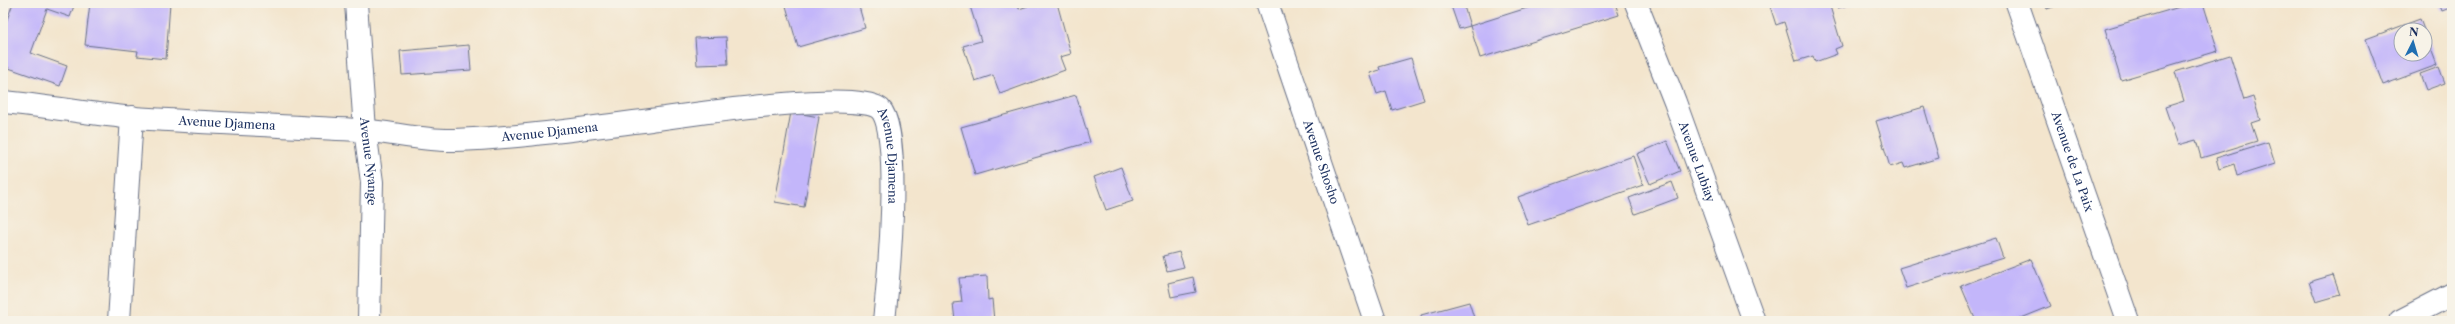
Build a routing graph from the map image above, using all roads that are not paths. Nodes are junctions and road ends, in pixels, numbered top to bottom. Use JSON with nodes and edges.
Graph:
{"nodes":[{"id":1,"x":356,"y":3,"type":"edge"},
{"id":2,"x":1267,"y":3,"type":"edge"},
{"id":3,"x":1636,"y":3,"type":"edge"},
{"id":4,"x":2017,"y":3,"type":"edge"},
{"id":5,"x":3,"y":102,"type":"edge"},
{"id":6,"x":132,"y":118,"type":"junction"},
{"id":7,"x":365,"y":130,"type":"junction"},
{"id":8,"x":2452,"y":294,"type":"edge"},
{"id":9,"x":118,"y":321,"type":"edge"},
{"id":10,"x":369,"y":321,"type":"edge"},
{"id":11,"x":884,"y":321,"type":"edge"},
{"id":12,"x":1375,"y":321,"type":"edge"},
{"id":13,"x":1754,"y":321,"type":"edge"},
{"id":14,"x":2128,"y":321,"type":"edge"},
{"id":15,"x":2400,"y":321,"type":"edge"}],
"edges":[{"from":1,"to":7,"type":"street","name":"Avenue Nyange"},
{"from":2,"to":12,"type":"street","name":"Avenue Shosho"},
{"from":3,"to":13,"type":"street","name":"Avenue Lubiay"},
{"from":4,"to":14,"type":"street","name":"Avenue de La Paix"},
{"from":5,"to":6,"type":"street","name":"Avenue Djamena"},
{"from":6,"to":7,"type":"street","name":"Avenue Djamena"},
{"from":6,"to":9,"type":"street"},
{"from":7,"to":10,"type":"street","name":"Avenue Nyange"},
{"from":7,"to":11,"type":"street","name":"Avenue Djamena"},
{"from":8,"to":15,"type":"street"}]}
